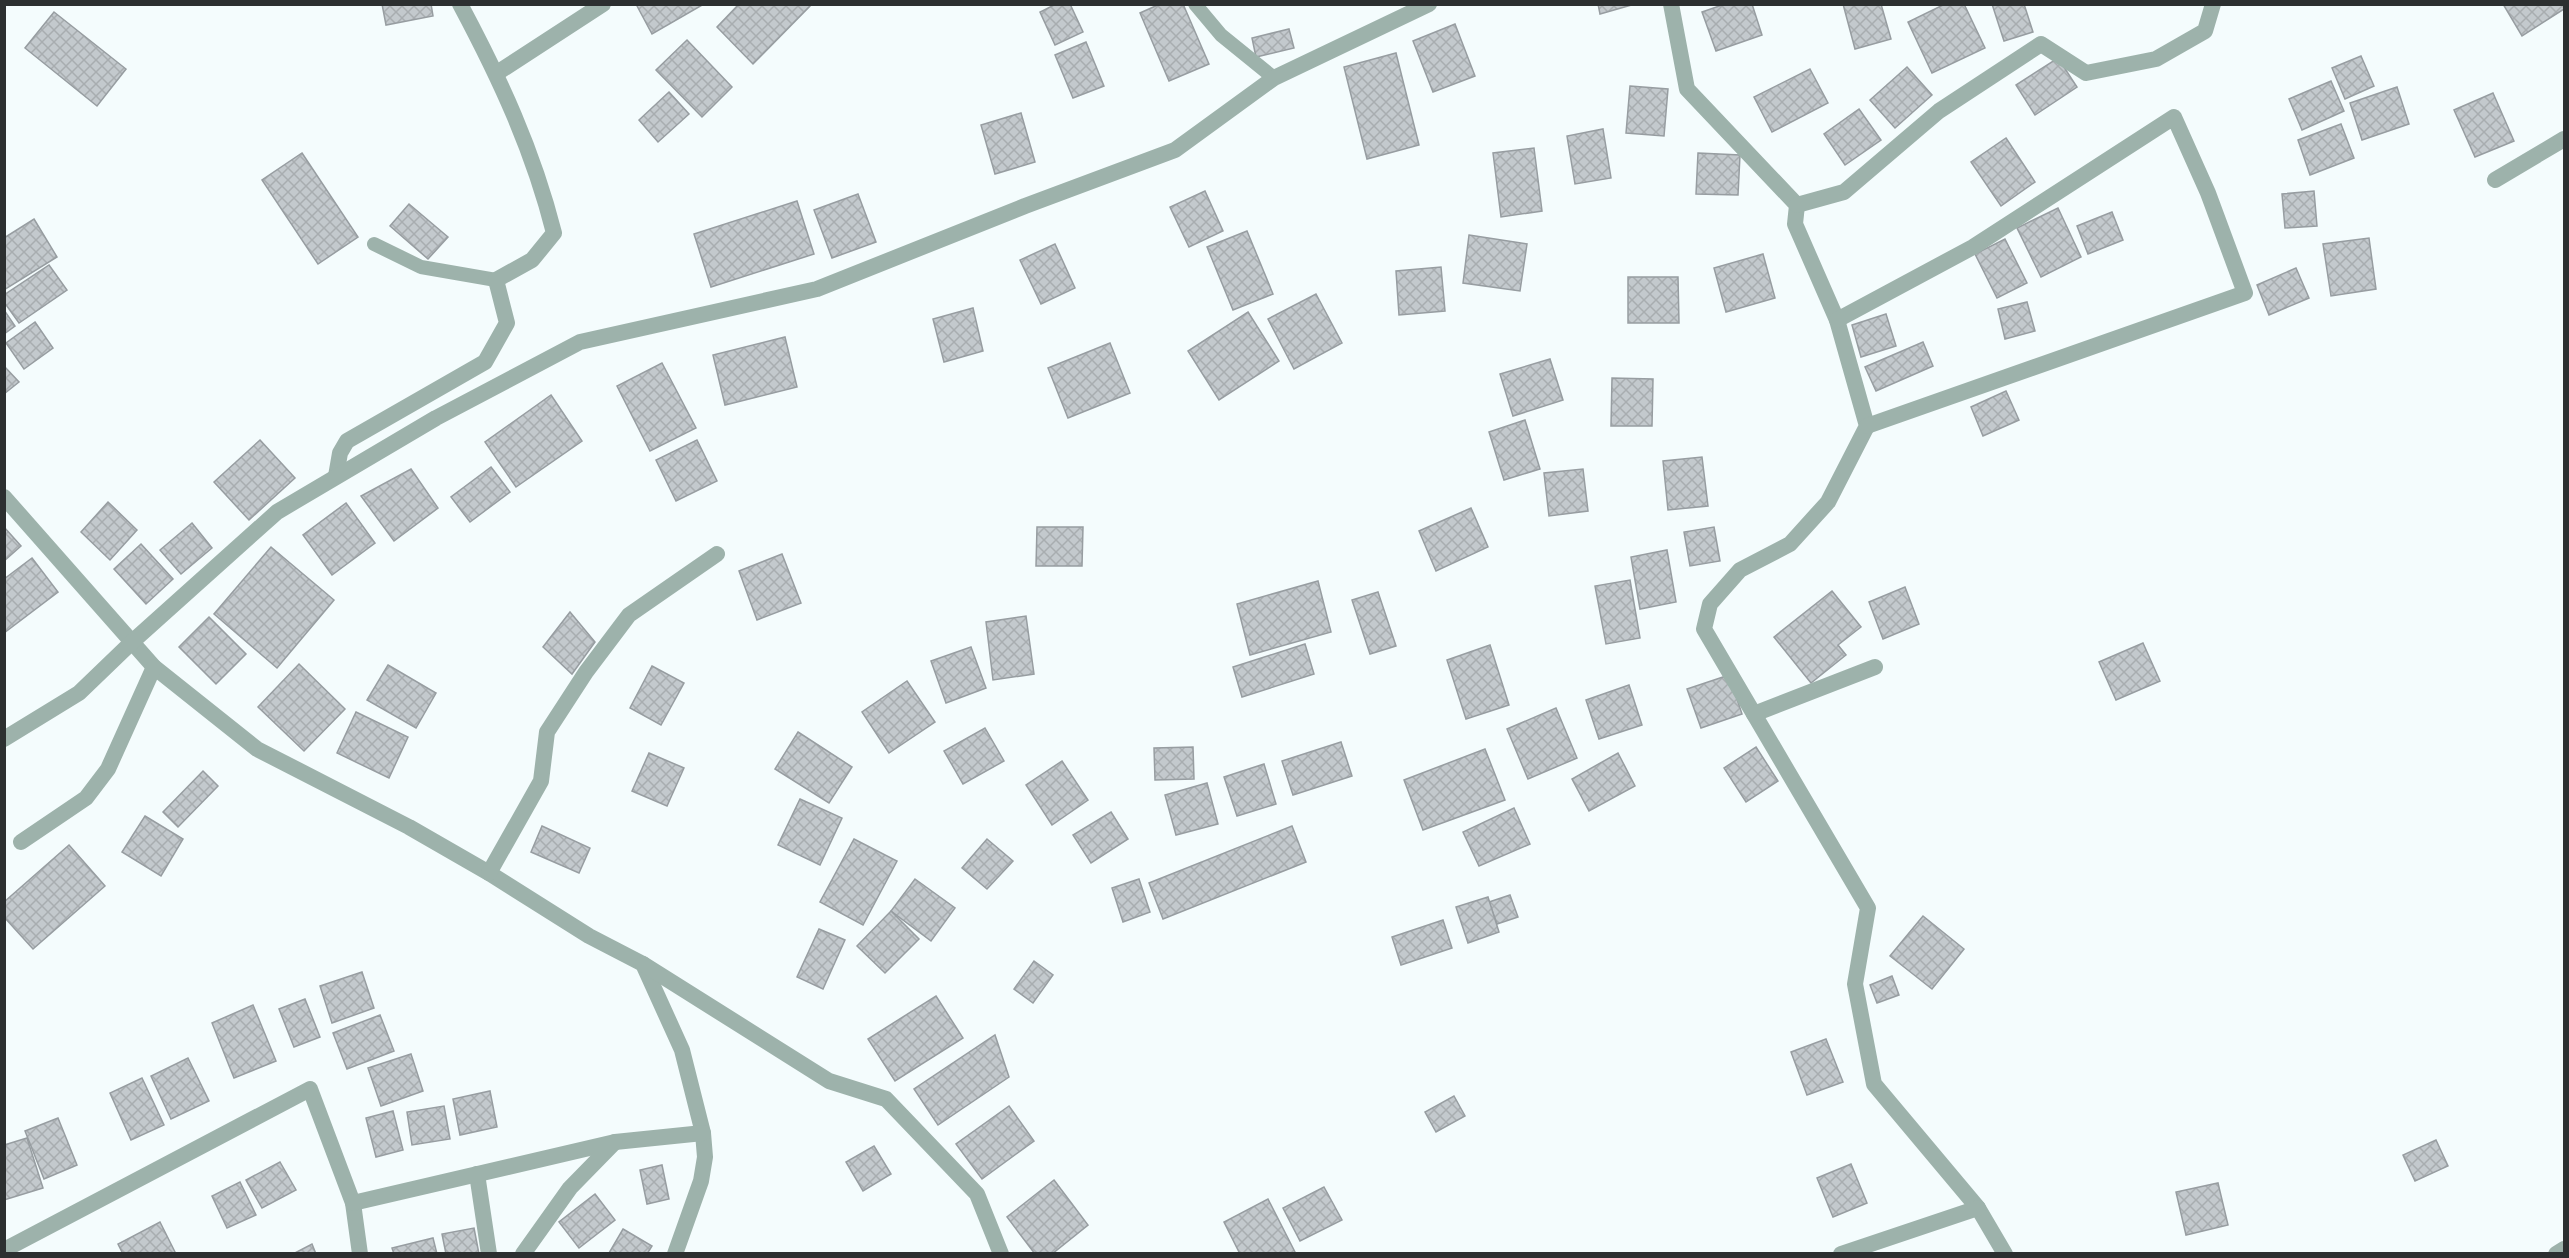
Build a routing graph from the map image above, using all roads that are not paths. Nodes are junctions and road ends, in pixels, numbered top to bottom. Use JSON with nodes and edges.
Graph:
{"nodes":[{"id":1,"x":460,"y":4,"type":"edge"},
{"id":2,"x":603,"y":4,"type":"edge"},
{"id":3,"x":1195,"y":4,"type":"edge"},
{"id":4,"x":1429,"y":4,"type":"edge"},
{"id":5,"x":1671,"y":4,"type":"edge"},
{"id":6,"x":2213,"y":4,"type":"edge"},
{"id":7,"x":497,"y":73,"type":"junction"},
{"id":8,"x":1274,"y":78,"type":"junction"},
{"id":9,"x":2565,"y":139,"type":"edge"},
{"id":10,"x":2495,"y":180,"type":"dead end"},
{"id":11,"x":1797,"y":205,"type":"junction"},
{"id":12,"x":374,"y":244,"type":"dead end"},
{"id":13,"x":496,"y":280,"type":"junction"},
{"id":14,"x":1837,"y":320,"type":"junction"},
{"id":15,"x":1867,"y":426,"type":"junction"},
{"id":16,"x":336,"y":476,"type":"junction"},
{"id":17,"x":4,"y":497,"type":"edge"},
{"id":18,"x":717,"y":554,"type":"dead end"},
{"id":19,"x":132,"y":642,"type":"junction"},
{"id":20,"x":154,"y":667,"type":"junction"},
{"id":21,"x":1875,"y":667,"type":"dead end"},
{"id":22,"x":1754,"y":714,"type":"junction"},
{"id":23,"x":4,"y":739,"type":"edge"},
{"id":24,"x":21,"y":842,"type":"dead end"},
{"id":25,"x":489,"y":873,"type":"junction"},
{"id":26,"x":643,"y":964,"type":"junction"},
{"id":27,"x":703,"y":1132,"type":"junction"},
{"id":28,"x":615,"y":1142,"type":"junction"},
{"id":29,"x":477,"y":1174,"type":"junction"},
{"id":30,"x":354,"y":1203,"type":"junction"},
{"id":31,"x":1978,"y":1208,"type":"junction"},
{"id":32,"x":2565,"y":1249,"type":"edge"},
{"id":33,"x":4,"y":1250,"type":"edge"},
{"id":34,"x":360,"y":1254,"type":"edge"},
{"id":35,"x":489,"y":1254,"type":"edge"},
{"id":36,"x":523,"y":1254,"type":"edge"},
{"id":37,"x":675,"y":1254,"type":"edge"},
{"id":38,"x":1001,"y":1254,"type":"edge"},
{"id":39,"x":1841,"y":1254,"type":"edge"},
{"id":40,"x":2006,"y":1254,"type":"edge"},
{"id":41,"x":2556,"y":1254,"type":"edge"}],
"edges":[{"from":1,"to":7,"type":"street"},
{"from":2,"to":7,"type":"street"},
{"from":3,"to":8,"type":"lane"},
{"from":4,"to":8,"type":"street"},
{"from":5,"to":11,"type":"street"},
{"from":6,"to":11,"type":"street"},
{"from":7,"to":13,"type":"street"},
{"from":8,"to":16,"type":"street"},
{"from":9,"to":10,"type":"street"},
{"from":11,"to":14,"type":"street"},
{"from":12,"to":13,"type":"lane"},
{"from":13,"to":16,"type":"street"},
{"from":14,"to":15,"type":"street"},
{"from":14,"to":15,"type":"street"},
{"from":15,"to":22,"type":"street"},
{"from":16,"to":19,"type":"street"},
{"from":17,"to":19,"type":"street"},
{"from":18,"to":25,"type":"street"},
{"from":19,"to":20,"type":"street"},
{"from":19,"to":23,"type":"street"},
{"from":20,"to":24,"type":"street"},
{"from":20,"to":25,"type":"street"},
{"from":21,"to":22,"type":"street"},
{"from":22,"to":31,"type":"street"},
{"from":25,"to":26,"type":"street"},
{"from":26,"to":27,"type":"street"},
{"from":26,"to":38,"type":"street"},
{"from":27,"to":28,"type":"street"},
{"from":27,"to":37,"type":"street"},
{"from":28,"to":29,"type":"street"},
{"from":28,"to":36,"type":"street"},
{"from":29,"to":30,"type":"street"},
{"from":29,"to":35,"type":"street"},
{"from":30,"to":33,"type":"street"},
{"from":30,"to":34,"type":"street"},
{"from":31,"to":39,"type":"street"},
{"from":31,"to":40,"type":"street"},
{"from":32,"to":41,"type":"street"}]}
